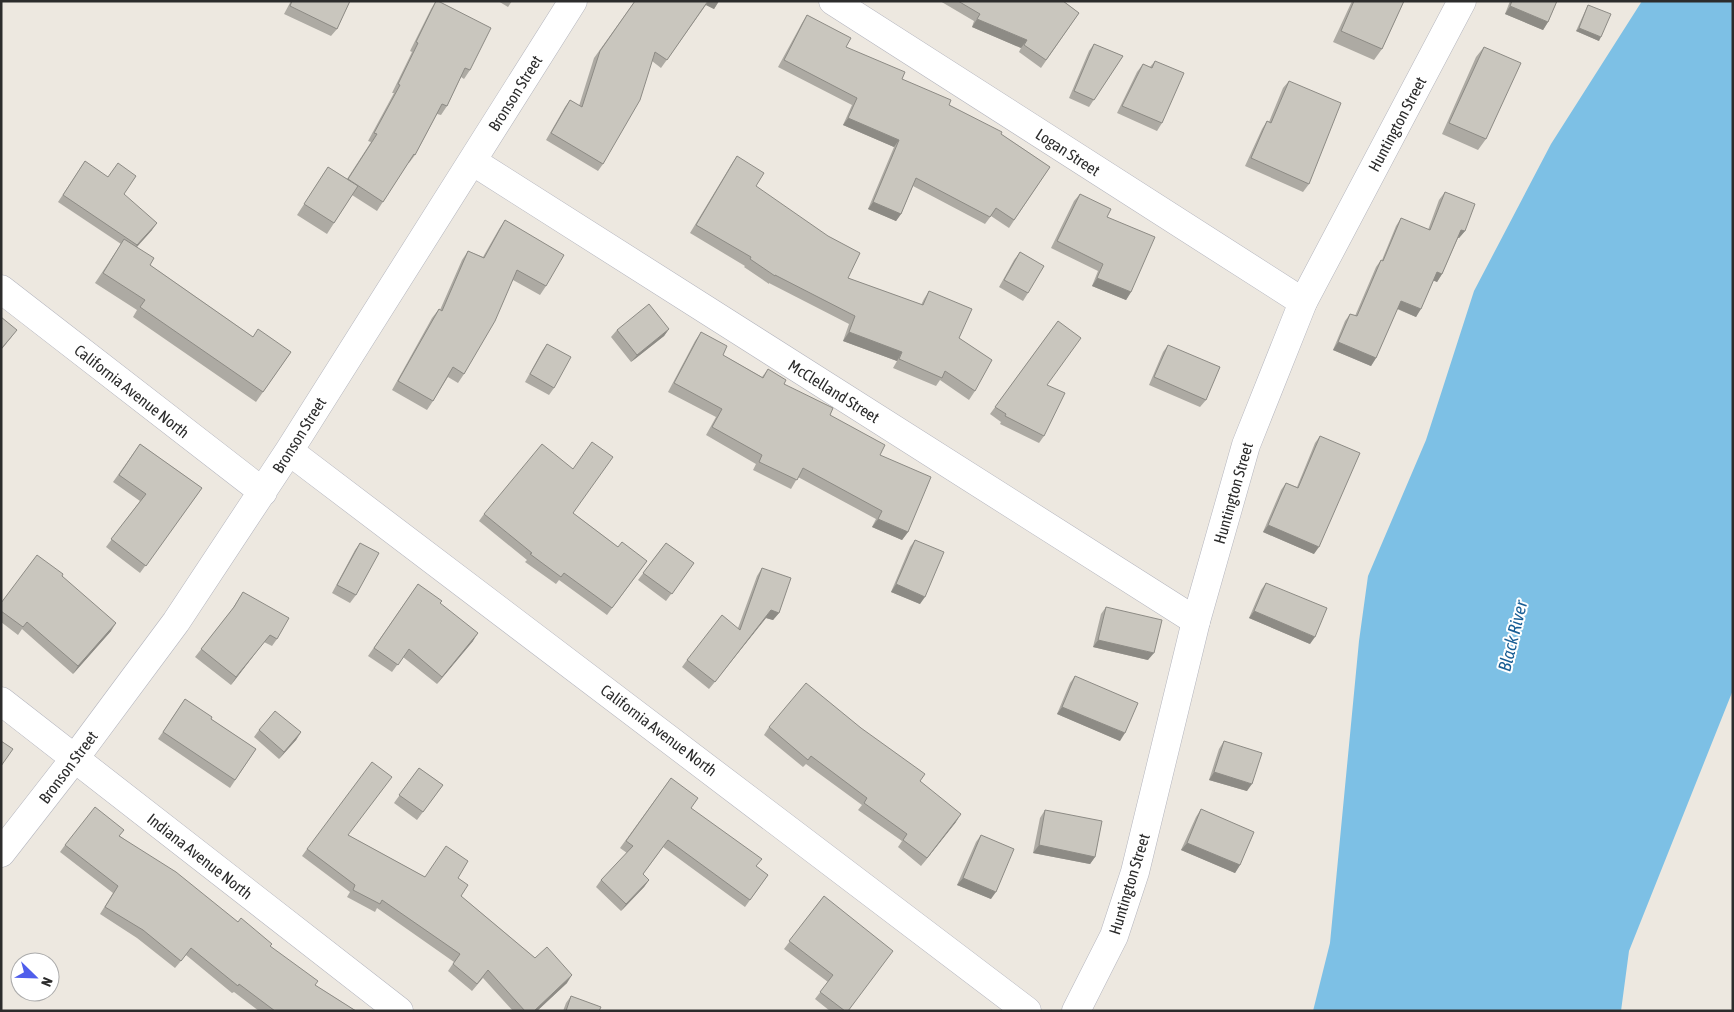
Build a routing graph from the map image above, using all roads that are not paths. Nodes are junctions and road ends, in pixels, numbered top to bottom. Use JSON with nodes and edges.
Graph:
{"nodes":[{"id":1,"x":573,"y":1,"type":"edge"},
{"id":2,"x":833,"y":1,"type":"edge"},
{"id":3,"x":1462,"y":1,"type":"edge"},
{"id":4,"x":472,"y":162,"type":"junction"},
{"id":5,"x":1,"y":289,"type":"edge"},
{"id":6,"x":1303,"y":302,"type":"junction"},
{"id":7,"x":289,"y":451,"type":"junction"},
{"id":8,"x":263,"y":492,"type":"junction"},
{"id":9,"x":1196,"y":621,"type":"junction"},
{"id":10,"x":1,"y":702,"type":"edge"},
{"id":11,"x":75,"y":758,"type":"junction"},
{"id":12,"x":1,"y":853,"type":"edge"},
{"id":13,"x":399,"y":1011,"type":"edge"},
{"id":14,"x":1028,"y":1011,"type":"edge"},
{"id":15,"x":1076,"y":1011,"type":"edge"}],
"edges":[{"from":1,"to":4,"type":"street","name":"Bronson Street"},
{"from":2,"to":6,"type":"street","name":"Logan Street"},
{"from":3,"to":6,"type":"street","name":"Huntington Street"},
{"from":4,"to":7,"type":"street","name":"Bronson Street"},
{"from":4,"to":9,"type":"street","name":"McClelland Street"},
{"from":5,"to":8,"type":"street","name":"California Avenue North"},
{"from":6,"to":9,"type":"street","name":"Huntington Street"},
{"from":7,"to":8,"type":"street","name":"Bronson Street"},
{"from":7,"to":14,"type":"street","name":"California Avenue North"},
{"from":8,"to":11,"type":"street","name":"Bronson Street"},
{"from":9,"to":15,"type":"street","name":"Huntington Street"},
{"from":10,"to":11,"type":"street","name":"Indiana Avenue North"},
{"from":11,"to":12,"type":"street","name":"Bronson Street"},
{"from":11,"to":13,"type":"street","name":"Indiana Avenue North"}]}
